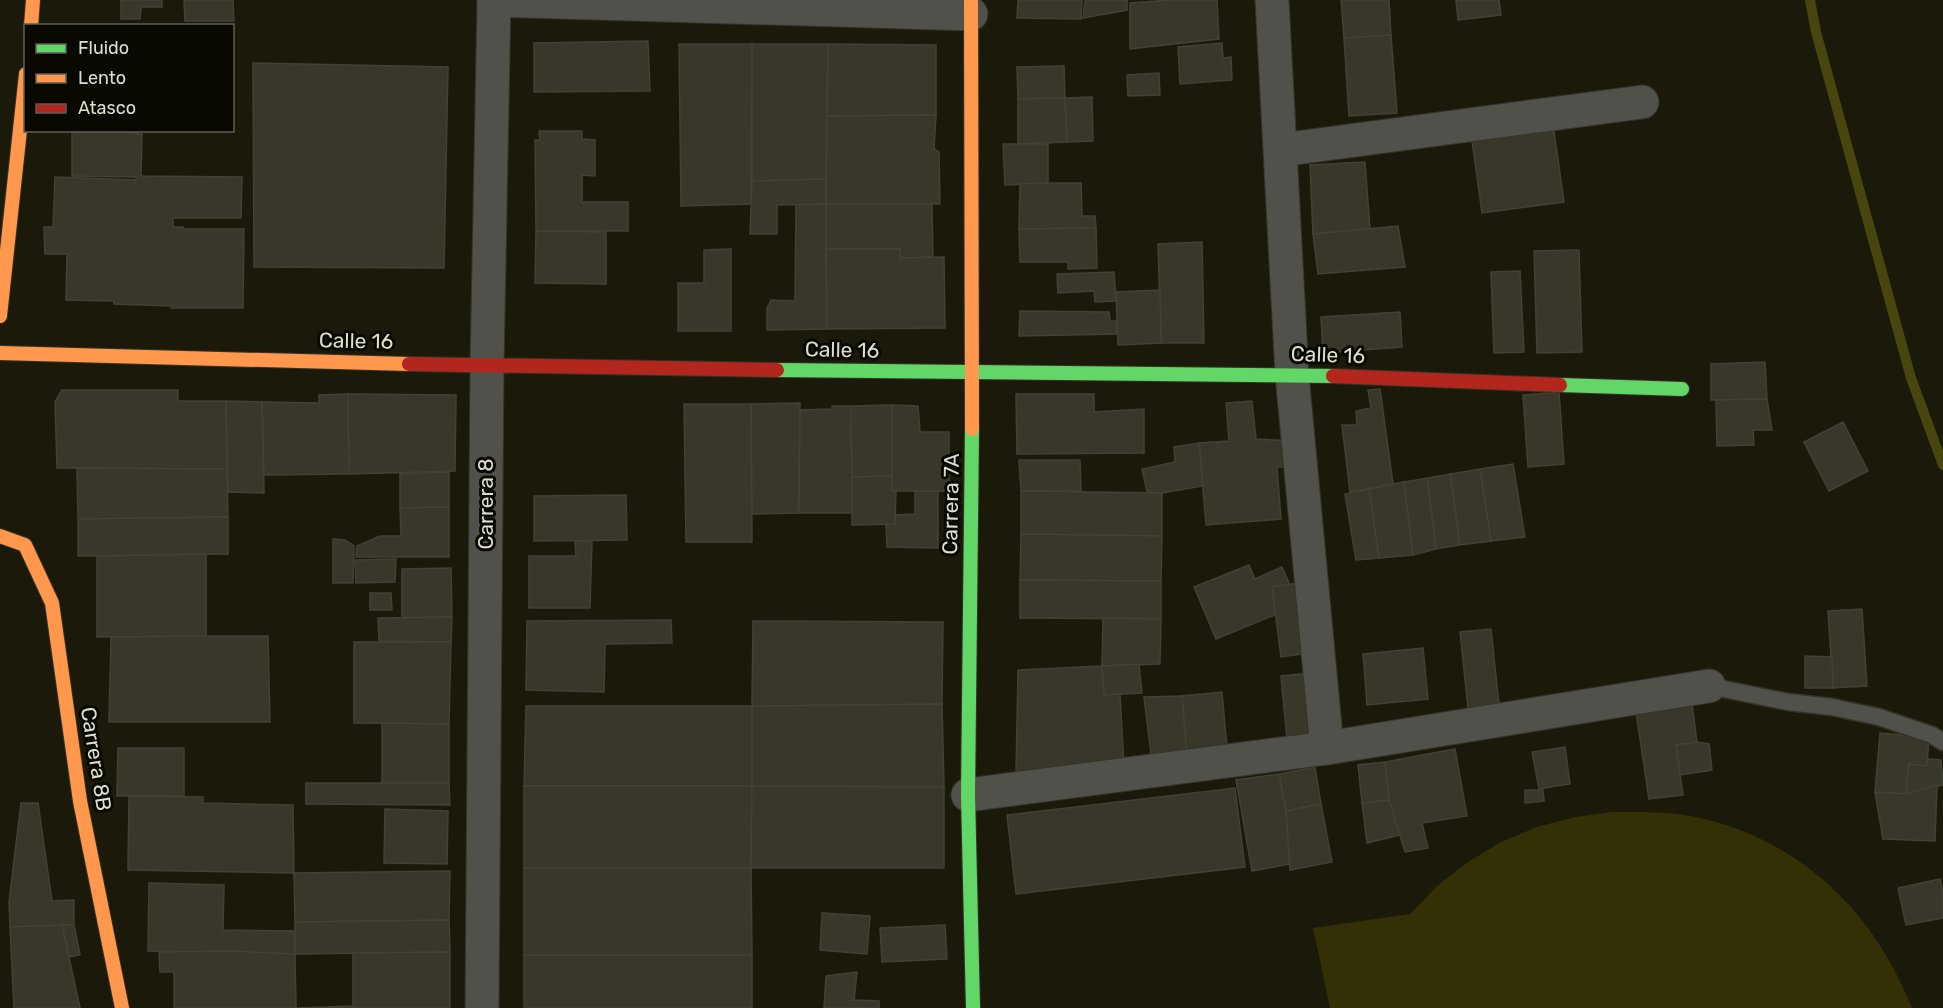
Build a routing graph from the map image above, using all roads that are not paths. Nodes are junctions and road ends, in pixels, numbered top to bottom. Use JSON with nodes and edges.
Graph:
{"nodes":[{"id":1,"x":33,"y":0,"type":"edge"},
{"id":2,"x":494,"y":0,"type":"edge"},
{"id":3,"x":1272,"y":0,"type":"edge"},
{"id":4,"x":971,"y":7,"type":"edge"},
{"id":5,"x":31,"y":24,"type":"edge"},
{"id":6,"x":24,"y":93,"type":"edge"},
{"id":7,"x":1642,"y":102,"type":"dead end"},
{"id":8,"x":1281,"y":150,"type":"junction"},
{"id":9,"x":0,"y":316,"type":"edge"},
{"id":10,"x":0,"y":353,"type":"edge"},
{"id":11,"x":487,"y":366,"type":"junction"},
{"id":12,"x":973,"y":373,"type":"junction"},
{"id":13,"x":1292,"y":375,"type":"junction"},
{"id":14,"x":1682,"y":388,"type":"dead end"},
{"id":15,"x":0,"y":536,"type":"edge"},
{"id":16,"x":1709,"y":686,"type":"joint"},
{"id":17,"x":1943,"y":742,"type":"edge"},
{"id":18,"x":1327,"y":748,"type":"junction"},
{"id":19,"x":968,"y":795,"type":"junction"},
{"id":20,"x":122,"y":1008,"type":"edge"},
{"id":21,"x":482,"y":1008,"type":"edge"},
{"id":22,"x":973,"y":1008,"type":"edge"}],
"edges":[{"from":1,"to":5,"type":"main road"},
{"from":2,"to":4,"type":"street"},
{"from":2,"to":11,"type":"street","name":"Carrera 8"},
{"from":3,"to":8,"type":"street"},
{"from":4,"to":12,"type":"main road","name":"Carrera 7A"},
{"from":6,"to":9,"type":"main road"},
{"from":7,"to":8,"type":"street"},
{"from":8,"to":13,"type":"street"},
{"from":10,"to":11,"type":"main road","name":"Calle 16"},
{"from":11,"to":12,"type":"main road","name":"Calle 16"},
{"from":11,"to":21,"type":"street","name":"Carrera 8"},
{"from":12,"to":13,"type":"main road","name":"Calle 16"},
{"from":12,"to":19,"type":"main road","name":"Carrera 7A"},
{"from":13,"to":14,"type":"main road","name":"Calle 16"},
{"from":13,"to":18,"type":"street"},
{"from":15,"to":20,"type":"main road","name":"Carrera 8B"},
{"from":16,"to":17,"type":"lane"},
{"from":16,"to":18,"type":"street"},
{"from":18,"to":19,"type":"street"},
{"from":19,"to":22,"type":"main road","name":"Carrera 7A"}]}
